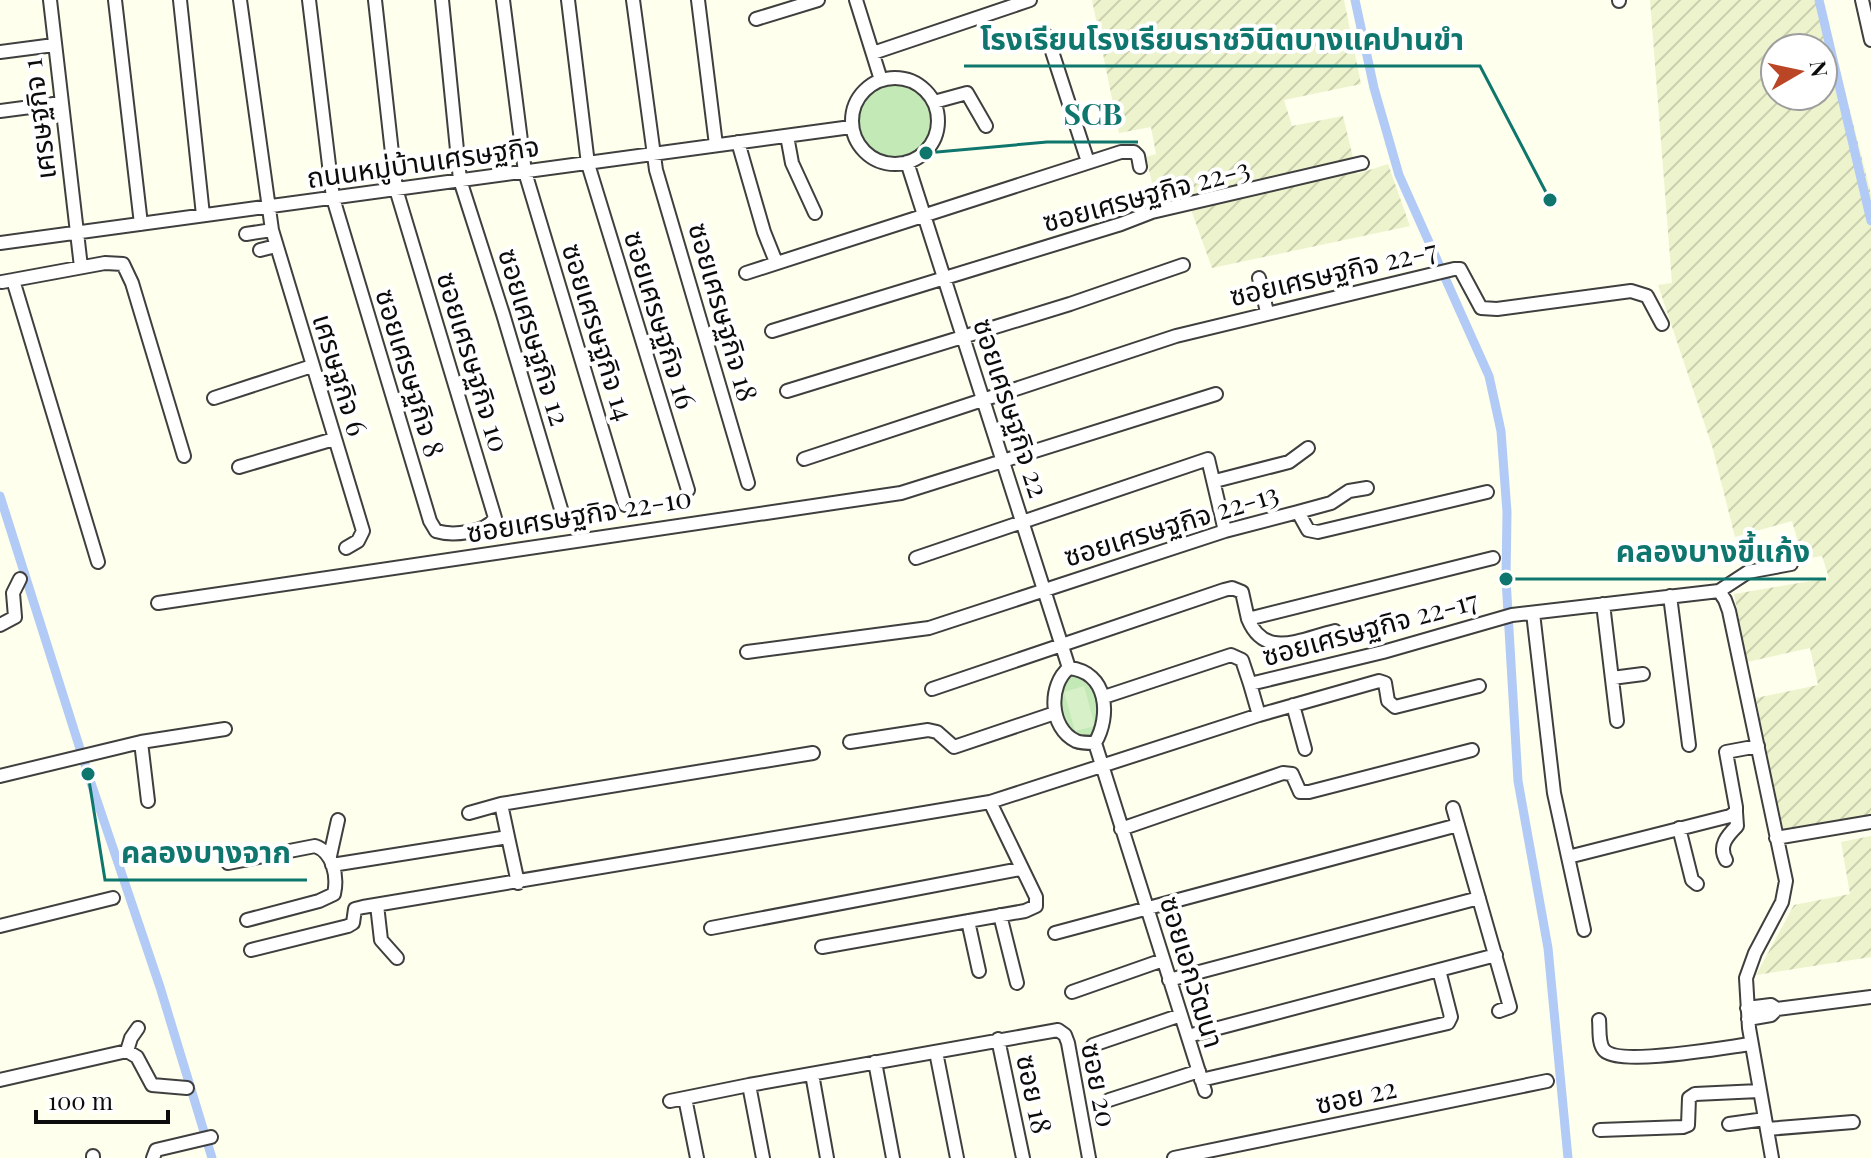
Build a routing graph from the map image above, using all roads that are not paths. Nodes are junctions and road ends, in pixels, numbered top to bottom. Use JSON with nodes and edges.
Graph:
{"nodes":[{"id":1,"x":50,"y":0,"type":"edge"},
{"id":2,"x":115,"y":0,"type":"edge"},
{"id":3,"x":180,"y":0,"type":"edge"},
{"id":4,"x":240,"y":0,"type":"edge"},
{"id":5,"x":309,"y":0,"type":"edge"},
{"id":6,"x":375,"y":0,"type":"edge"},
{"id":7,"x":442,"y":0,"type":"edge"},
{"id":8,"x":503,"y":0,"type":"edge"},
{"id":9,"x":568,"y":0,"type":"edge"},
{"id":10,"x":633,"y":0,"type":"edge"},
{"id":11,"x":698,"y":0,"type":"edge"},
{"id":12,"x":818,"y":0,"type":"edge"},
{"id":13,"x":856,"y":0,"type":"edge"},
{"id":14,"x":1030,"y":0,"type":"edge"},
{"id":15,"x":1862,"y":0,"type":"edge"},
{"id":16,"x":756,"y":19,"type":"dead end"},
{"id":17,"x":1047,"y":36,"type":"dead end"},
{"id":18,"x":1871,"y":40,"type":"edge"},
{"id":19,"x":54,"y":45,"type":"junction"},
{"id":20,"x":0,"y":52,"type":"edge"},
{"id":21,"x":873,"y":53,"type":"junction"},
{"id":22,"x":881,"y":80,"type":"junction"},
{"id":23,"x":934,"y":102,"type":"junction"},
{"id":24,"x":61,"y":103,"type":"junction"},
{"id":25,"x":0,"y":111,"type":"edge"},
{"id":26,"x":986,"y":126,"type":"dead end"},
{"id":27,"x":851,"y":127,"type":"junction"},
{"id":28,"x":787,"y":136,"type":"junction"},
{"id":29,"x":738,"y":142,"type":"junction"},
{"id":30,"x":716,"y":145,"type":"junction"},
{"id":31,"x":653,"y":154,"type":"junction"},
{"id":32,"x":907,"y":162,"type":"junction"},
{"id":33,"x":1088,"y":162,"type":"junction"},
{"id":34,"x":1362,"y":163,"type":"dead end"},
{"id":35,"x":588,"y":164,"type":"junction"},
{"id":36,"x":1140,"y":167,"type":"dead end"},
{"id":37,"x":525,"y":172,"type":"junction"},
{"id":38,"x":460,"y":180,"type":"junction"},
{"id":39,"x":396,"y":189,"type":"junction"},
{"id":40,"x":333,"y":198,"type":"junction"},
{"id":41,"x":267,"y":207,"type":"junction"},
{"id":42,"x":815,"y":213,"type":"dead end"},
{"id":43,"x":923,"y":214,"type":"junction"},
{"id":44,"x":203,"y":215,"type":"junction"},
{"id":45,"x":141,"y":224,"type":"junction"},
{"id":46,"x":272,"y":230,"type":"junction"},
{"id":47,"x":77,"y":232,"type":"junction"},
{"id":48,"x":246,"y":234,"type":"dead end"},
{"id":49,"x":0,"y":243,"type":"edge"},
{"id":50,"x":276,"y":246,"type":"junction"},
{"id":51,"x":260,"y":250,"type":"dead end"},
{"id":52,"x":776,"y":262,"type":"junction"},
{"id":53,"x":1183,"y":265,"type":"dead end"},
{"id":54,"x":81,"y":267,"type":"junction"},
{"id":55,"x":746,"y":273,"type":"dead end"},
{"id":56,"x":943,"y":277,"type":"junction"},
{"id":57,"x":1259,"y":278,"type":"dead end"},
{"id":58,"x":7,"y":281,"type":"edge"},
{"id":59,"x":1267,"y":312,"type":"junction"},
{"id":60,"x":1662,"y":324,"type":"dead end"},
{"id":61,"x":772,"y":331,"type":"dead end"},
{"id":62,"x":963,"y":337,"type":"junction"},
{"id":63,"x":312,"y":366,"type":"junction"},
{"id":64,"x":787,"y":391,"type":"dead end"},
{"id":65,"x":1216,"y":394,"type":"dead end"},
{"id":66,"x":214,"y":398,"type":"dead end"},
{"id":67,"x":983,"y":398,"type":"junction"},
{"id":68,"x":334,"y":439,"type":"junction"},
{"id":69,"x":1308,"y":448,"type":"dead end"},
{"id":70,"x":184,"y":456,"type":"dead end"},
{"id":71,"x":804,"y":459,"type":"dead end"},
{"id":72,"x":1004,"y":462,"type":"junction"},
{"id":73,"x":239,"y":467,"type":"dead end"},
{"id":74,"x":1215,"y":481,"type":"junction"},
{"id":75,"x":748,"y":483,"type":"dead end"},
{"id":76,"x":1367,"y":488,"type":"dead end"},
{"id":77,"x":688,"y":490,"type":"dead end"},
{"id":78,"x":1487,"y":492,"type":"dead end"},
{"id":79,"x":625,"y":505,"type":"dead end"},
{"id":80,"x":561,"y":509,"type":"dead end"},
{"id":81,"x":1298,"y":512,"type":"junction"},
{"id":82,"x":1023,"y":521,"type":"junction"},
{"id":83,"x":466,"y":531,"type":"joint"},
{"id":84,"x":1225,"y":531,"type":"junction"},
{"id":85,"x":346,"y":548,"type":"dead end"},
{"id":86,"x":916,"y":558,"type":"dead end"},
{"id":87,"x":1493,"y":558,"type":"dead end"},
{"id":88,"x":98,"y":562,"type":"dead end"},
{"id":89,"x":1791,"y":564,"type":"dead end"},
{"id":90,"x":20,"y":579,"type":"dead end"},
{"id":91,"x":1044,"y":589,"type":"junction"},
{"id":92,"x":1719,"y":591,"type":"junction"},
{"id":93,"x":1670,"y":596,"type":"junction"},
{"id":94,"x":158,"y":603,"type":"dead end"},
{"id":95,"x":1603,"y":604,"type":"junction"},
{"id":96,"x":1533,"y":613,"type":"junction"},
{"id":97,"x":1248,"y":619,"type":"junction"},
{"id":98,"x":0,"y":625,"type":"edge"},
{"id":99,"x":1335,"y":631,"type":"dead end"},
{"id":100,"x":1062,"y":645,"type":"junction"},
{"id":101,"x":747,"y":652,"type":"dead end"},
{"id":102,"x":1368,"y":655,"type":"junction"},
{"id":103,"x":1069,"y":668,"type":"junction"},
{"id":104,"x":1643,"y":674,"type":"dead end"},
{"id":105,"x":1612,"y":678,"type":"junction"},
{"id":106,"x":1375,"y":682,"type":"junction"},
{"id":107,"x":1250,"y":684,"type":"junction"},
{"id":108,"x":1479,"y":686,"type":"dead end"},
{"id":109,"x":932,"y":689,"type":"dead end"},
{"id":110,"x":1104,"y":697,"type":"junction"},
{"id":111,"x":1293,"y":705,"type":"junction"},
{"id":112,"x":1055,"y":713,"type":"junction"},
{"id":113,"x":1259,"y":715,"type":"junction"},
{"id":114,"x":1617,"y":721,"type":"dead end"},
{"id":115,"x":225,"y":729,"type":"dead end"},
{"id":116,"x":141,"y":742,"type":"junction"},
{"id":117,"x":850,"y":742,"type":"dead end"},
{"id":118,"x":1095,"y":743,"type":"junction"},
{"id":119,"x":1689,"y":745,"type":"dead end"},
{"id":120,"x":1758,"y":746,"type":"junction"},
{"id":121,"x":1305,"y":749,"type":"dead end"},
{"id":122,"x":1472,"y":750,"type":"dead end"},
{"id":123,"x":813,"y":753,"type":"dead end"},
{"id":124,"x":1101,"y":765,"type":"junction"},
{"id":125,"x":0,"y":776,"type":"edge"},
{"id":126,"x":148,"y":801,"type":"dead end"},
{"id":127,"x":990,"y":802,"type":"junction"},
{"id":128,"x":501,"y":804,"type":"junction"},
{"id":129,"x":1453,"y":808,"type":"dead end"},
{"id":130,"x":1736,"y":812,"type":"junction"},
{"id":131,"x":469,"y":813,"type":"dead end"},
{"id":132,"x":338,"y":820,"type":"dead end"},
{"id":133,"x":1871,"y":822,"type":"edge"},
{"id":134,"x":1458,"y":825,"type":"junction"},
{"id":135,"x":1679,"y":828,"type":"junction"},
{"id":136,"x":1121,"y":829,"type":"junction"},
{"id":137,"x":508,"y":837,"type":"junction"},
{"id":138,"x":1776,"y":838,"type":"junction"},
{"id":139,"x":1568,"y":857,"type":"junction"},
{"id":140,"x":1726,"y":860,"type":"dead end"},
{"id":141,"x":331,"y":861,"type":"junction"},
{"id":142,"x":228,"y":863,"type":"dead end"},
{"id":143,"x":1020,"y":869,"type":"junction"},
{"id":144,"x":518,"y":883,"type":"junction"},
{"id":145,"x":1697,"y":884,"type":"dead end"},
{"id":146,"x":113,"y":898,"type":"dead end"},
{"id":147,"x":1479,"y":898,"type":"junction"},
{"id":148,"x":377,"y":905,"type":"junction"},
{"id":149,"x":1147,"y":906,"type":"junction"},
{"id":150,"x":1000,"y":915,"type":"junction"},
{"id":151,"x":247,"y":920,"type":"dead end"},
{"id":152,"x":968,"y":921,"type":"junction"},
{"id":153,"x":0,"y":926,"type":"edge"},
{"id":154,"x":711,"y":928,"type":"dead end"},
{"id":155,"x":1584,"y":930,"type":"dead end"},
{"id":156,"x":1055,"y":933,"type":"dead end"},
{"id":157,"x":822,"y":947,"type":"dead end"},
{"id":158,"x":251,"y":950,"type":"dead end"},
{"id":159,"x":1496,"y":955,"type":"junction"},
{"id":160,"x":397,"y":958,"type":"dead end"},
{"id":161,"x":1163,"y":960,"type":"junction"},
{"id":162,"x":1439,"y":970,"type":"junction"},
{"id":163,"x":979,"y":971,"type":"dead end"},
{"id":164,"x":1169,"y":980,"type":"junction"},
{"id":165,"x":1017,"y":983,"type":"dead end"},
{"id":166,"x":1072,"y":992,"type":"dead end"},
{"id":167,"x":1871,"y":997,"type":"edge"},
{"id":168,"x":1499,"y":1011,"type":"dead end"},
{"id":169,"x":1748,"y":1013,"type":"junction"},
{"id":170,"x":1181,"y":1015,"type":"junction"},
{"id":171,"x":1599,"y":1020,"type":"dead end"},
{"id":172,"x":138,"y":1028,"type":"dead end"},
{"id":173,"x":1188,"y":1036,"type":"junction"},
{"id":174,"x":998,"y":1039,"type":"junction"},
{"id":175,"x":1751,"y":1044,"type":"junction"},
{"id":176,"x":1093,"y":1045,"type":"dead end"},
{"id":177,"x":127,"y":1051,"type":"junction"},
{"id":178,"x":936,"y":1052,"type":"junction"},
{"id":179,"x":875,"y":1062,"type":"junction"},
{"id":180,"x":812,"y":1074,"type":"junction"},
{"id":181,"x":0,"y":1080,"type":"edge"},
{"id":182,"x":1201,"y":1081,"type":"junction"},
{"id":183,"x":1547,"y":1081,"type":"dead end"},
{"id":184,"x":749,"y":1085,"type":"junction"},
{"id":185,"x":187,"y":1088,"type":"dead end"},
{"id":186,"x":1759,"y":1091,"type":"junction"},
{"id":187,"x":685,"y":1098,"type":"junction"},
{"id":188,"x":1109,"y":1100,"type":"dead end"},
{"id":189,"x":670,"y":1101,"type":"dead end"},
{"id":190,"x":1853,"y":1122,"type":"dead end"},
{"id":191,"x":1729,"y":1124,"type":"dead end"},
{"id":192,"x":1766,"y":1124,"type":"junction"},
{"id":193,"x":1600,"y":1130,"type":"dead end"},
{"id":194,"x":211,"y":1137,"type":"dead end"},
{"id":195,"x":153,"y":1158,"type":"edge"},
{"id":196,"x":697,"y":1158,"type":"edge"},
{"id":197,"x":763,"y":1158,"type":"edge"},
{"id":198,"x":827,"y":1158,"type":"edge"},
{"id":199,"x":893,"y":1158,"type":"edge"},
{"id":200,"x":957,"y":1158,"type":"edge"},
{"id":201,"x":1023,"y":1158,"type":"edge"},
{"id":202,"x":1089,"y":1158,"type":"edge"},
{"id":203,"x":1174,"y":1158,"type":"edge"},
{"id":204,"x":1772,"y":1158,"type":"edge"}],
"edges":[{"from":1,"to":19,"type":"street","name":"เศรษฐกิจ 1"},
{"from":2,"to":45,"type":"street"},
{"from":3,"to":44,"type":"street"},
{"from":4,"to":41,"type":"street","name":"เศรษฐกิจ 6"},
{"from":5,"to":40,"type":"street","name":"ซอยเศรษฐกิจ 8"},
{"from":6,"to":39,"type":"street"},
{"from":7,"to":38,"type":"street","name":"ซอยเศรษฐกิจ 12"},
{"from":8,"to":37,"type":"street","name":"ซอยเศรษฐกิจ 14"},
{"from":9,"to":35,"type":"street","name":"ซอยเศรษฐกิจ 16"},
{"from":10,"to":31,"type":"street","name":"ซอยเศรษฐกิจ 18"},
{"from":11,"to":30,"type":"street"},
{"from":12,"to":16,"type":"street"},
{"from":13,"to":21,"type":"street"},
{"from":14,"to":21,"type":"street"},
{"from":15,"to":18,"type":"street"},
{"from":17,"to":33,"type":"street"},
{"from":19,"to":20,"type":"street"},
{"from":19,"to":24,"type":"street","name":"เศรษฐกิจ 1"},
{"from":21,"to":22,"type":"street"},
{"from":22,"to":23,"type":"street"},
{"from":22,"to":27,"type":"street"},
{"from":23,"to":26,"type":"street"},
{"from":23,"to":32,"type":"street"},
{"from":24,"to":25,"type":"street"},
{"from":24,"to":47,"type":"street","name":"เศรษฐกิจ 1"},
{"from":27,"to":28,"type":"street","name":"ถนนหมู่บ้านเศรษฐกิจ"},
{"from":27,"to":32,"type":"street"},
{"from":28,"to":29,"type":"street","name":"ถนนหมู่บ้านเศรษฐกิจ"},
{"from":28,"to":42,"type":"street"},
{"from":29,"to":30,"type":"street","name":"ถนนหมู่บ้านเศรษฐกิจ"},
{"from":29,"to":52,"type":"street"},
{"from":30,"to":31,"type":"street","name":"ถนนหมู่บ้านเศรษฐกิจ"},
{"from":31,"to":35,"type":"street","name":"ถนนหมู่บ้านเศรษฐกิจ"},
{"from":31,"to":75,"type":"street","name":"ซอยเศรษฐกิจ 18"},
{"from":32,"to":43,"type":"street","name":"ซอยเศรษฐกิจ 22"},
{"from":33,"to":36,"type":"street"},
{"from":33,"to":43,"type":"street"},
{"from":34,"to":56,"type":"street","name":"ซอยเศรษฐกิจ 22-3"},
{"from":35,"to":37,"type":"street","name":"ถนนหมู่บ้านเศรษฐกิจ"},
{"from":35,"to":77,"type":"street","name":"ซอยเศรษฐกิจ 16"},
{"from":37,"to":38,"type":"street","name":"ถนนหมู่บ้านเศรษฐกิจ"},
{"from":37,"to":79,"type":"street","name":"ซอยเศรษฐกิจ 14"},
{"from":38,"to":39,"type":"street","name":"ถนนหมู่บ้านเศรษฐกิจ"},
{"from":38,"to":80,"type":"street","name":"ซอยเศรษฐกิจ 12"},
{"from":39,"to":40,"type":"street","name":"ถนนหมู่บ้านเศรษฐกิจ"},
{"from":39,"to":83,"type":"street","name":"ซอยเศรษฐกิจ 10"},
{"from":40,"to":41,"type":"street","name":"ถนนหมู่บ้านเศรษฐกิจ"},
{"from":40,"to":83,"type":"street","name":"ซอยเศรษฐกิจ 8"},
{"from":41,"to":44,"type":"street","name":"ถนนหมู่บ้านเศรษฐกิจ"},
{"from":41,"to":46,"type":"street","name":"เศรษฐกิจ 6"},
{"from":43,"to":52,"type":"street"},
{"from":43,"to":56,"type":"street","name":"ซอยเศรษฐกิจ 22"},
{"from":44,"to":45,"type":"street","name":"ถนนหมู่บ้านเศรษฐกิจ"},
{"from":45,"to":47,"type":"street","name":"ถนนหมู่บ้านเศรษฐกิจ"},
{"from":46,"to":48,"type":"street"},
{"from":46,"to":50,"type":"street","name":"เศรษฐกิจ 6"},
{"from":47,"to":49,"type":"street","name":"ถนนหมู่บ้านเศรษฐกิจ"},
{"from":47,"to":54,"type":"street","name":"เศรษฐกิจ 1"},
{"from":50,"to":51,"type":"street"},
{"from":50,"to":63,"type":"street","name":"เศรษฐกิจ 6"},
{"from":52,"to":55,"type":"street"},
{"from":53,"to":62,"type":"street"},
{"from":54,"to":58,"type":"street"},
{"from":54,"to":70,"type":"street"},
{"from":56,"to":61,"type":"street","name":"ซอยเศรษฐกิจ 22-3"},
{"from":56,"to":62,"type":"street","name":"ซอยเศรษฐกิจ 22"},
{"from":57,"to":59,"type":"street"},
{"from":58,"to":88,"type":"street"},
{"from":59,"to":60,"type":"street","name":"ซอยเศรษฐกิจ 22-7"},
{"from":59,"to":67,"type":"street","name":"ซอยเศรษฐกิจ 22-7"},
{"from":62,"to":64,"type":"street"},
{"from":62,"to":67,"type":"street","name":"ซอยเศรษฐกิจ 22"},
{"from":63,"to":66,"type":"street"},
{"from":63,"to":68,"type":"street","name":"เศรษฐกิจ 6"},
{"from":65,"to":72,"type":"street","name":"ซอยเศรษฐกิจ 22-10"},
{"from":67,"to":71,"type":"street","name":"ซอยเศรษฐกิจ 22-7"},
{"from":67,"to":72,"type":"street","name":"ซอยเศรษฐกิจ 22"},
{"from":68,"to":73,"type":"street"},
{"from":68,"to":85,"type":"street","name":"เศรษฐกิจ 6"},
{"from":69,"to":74,"type":"street"},
{"from":72,"to":82,"type":"street","name":"ซอยเศรษฐกิจ 22"},
{"from":72,"to":94,"type":"street","name":"ซอยเศรษฐกิจ 22-10"},
{"from":74,"to":82,"type":"street"},
{"from":74,"to":84,"type":"street"},
{"from":76,"to":81,"type":"street"},
{"from":78,"to":81,"type":"street","name":"ซอยเศรษฐกิจ 22-13"},
{"from":81,"to":84,"type":"street","name":"ซอยเศรษฐกิจ 22-13"},
{"from":82,"to":86,"type":"street"},
{"from":82,"to":91,"type":"street","name":"ซอยเศรษฐกิจ 22"},
{"from":84,"to":91,"type":"street","name":"ซอยเศรษฐกิจ 22-13"},
{"from":87,"to":97,"type":"street"},
{"from":89,"to":92,"type":"street"},
{"from":90,"to":98,"type":"street"},
{"from":91,"to":100,"type":"street","name":"ซอยเศรษฐกิจ 22"},
{"from":91,"to":101,"type":"street","name":"ซอยเศรษฐกิจ 22-13"},
{"from":92,"to":93,"type":"street","name":"ซอยเศรษฐกิจ 22-17"},
{"from":92,"to":120,"type":"street"},
{"from":93,"to":95,"type":"street","name":"ซอยเศรษฐกิจ 22-17"},
{"from":93,"to":119,"type":"street"},
{"from":95,"to":96,"type":"street","name":"ซอยเศรษฐกิจ 22-17"},
{"from":95,"to":105,"type":"street"},
{"from":96,"to":102,"type":"street","name":"ซอยเศรษฐกิจ 22-17"},
{"from":96,"to":139,"type":"street"},
{"from":97,"to":99,"type":"street"},
{"from":97,"to":100,"type":"street"},
{"from":100,"to":103,"type":"street","name":"ซอยเศรษฐกิจ 22"},
{"from":100,"to":109,"type":"street"},
{"from":102,"to":106,"type":"street"},
{"from":102,"to":107,"type":"street","name":"ซอยเศรษฐกิจ 22-17"},
{"from":103,"to":110,"type":"street"},
{"from":103,"to":112,"type":"street"},
{"from":104,"to":105,"type":"street"},
{"from":105,"to":114,"type":"street"},
{"from":106,"to":108,"type":"street"},
{"from":106,"to":111,"type":"street"},
{"from":107,"to":110,"type":"street","name":"ซอยเศรษฐกิจ 22-17"},
{"from":107,"to":113,"type":"street"},
{"from":110,"to":118,"type":"street"},
{"from":111,"to":113,"type":"street"},
{"from":111,"to":121,"type":"street"},
{"from":112,"to":117,"type":"street"},
{"from":112,"to":118,"type":"street"},
{"from":113,"to":124,"type":"street"},
{"from":115,"to":116,"type":"street"},
{"from":116,"to":125,"type":"street"},
{"from":116,"to":126,"type":"street"},
{"from":118,"to":124,"type":"street"},
{"from":120,"to":130,"type":"street"},
{"from":120,"to":138,"type":"street"},
{"from":122,"to":136,"type":"street"},
{"from":123,"to":128,"type":"street"},
{"from":124,"to":127,"type":"street"},
{"from":124,"to":136,"type":"street"},
{"from":127,"to":143,"type":"street"},
{"from":127,"to":144,"type":"street"},
{"from":128,"to":131,"type":"street"},
{"from":128,"to":137,"type":"street"},
{"from":129,"to":134,"type":"street"},
{"from":130,"to":135,"type":"street"},
{"from":130,"to":140,"type":"street"},
{"from":132,"to":141,"type":"street"},
{"from":133,"to":138,"type":"street"},
{"from":134,"to":147,"type":"street"},
{"from":134,"to":149,"type":"street"},
{"from":135,"to":139,"type":"street"},
{"from":135,"to":145,"type":"street"},
{"from":136,"to":149,"type":"street","name":"ซอยเอกวัฒนา"},
{"from":137,"to":141,"type":"street"},
{"from":137,"to":144,"type":"street"},
{"from":138,"to":169,"type":"street"},
{"from":139,"to":155,"type":"street"},
{"from":141,"to":142,"type":"street"},
{"from":141,"to":151,"type":"street"},
{"from":143,"to":150,"type":"street"},
{"from":143,"to":154,"type":"street"},
{"from":144,"to":148,"type":"street"},
{"from":146,"to":153,"type":"street"},
{"from":147,"to":159,"type":"street"},
{"from":147,"to":164,"type":"street"},
{"from":148,"to":158,"type":"street"},
{"from":148,"to":160,"type":"street"},
{"from":149,"to":156,"type":"street"},
{"from":149,"to":161,"type":"street","name":"ซอยเอกวัฒนา"},
{"from":150,"to":152,"type":"street"},
{"from":150,"to":165,"type":"street"},
{"from":152,"to":157,"type":"street"},
{"from":152,"to":163,"type":"street"},
{"from":159,"to":162,"type":"street"},
{"from":159,"to":168,"type":"street"},
{"from":161,"to":164,"type":"street","name":"ซอยเอกวัฒนา"},
{"from":161,"to":166,"type":"street"},
{"from":162,"to":173,"type":"street"},
{"from":162,"to":182,"type":"street"},
{"from":164,"to":170,"type":"street","name":"ซอยเอกวัฒนา"},
{"from":167,"to":169,"type":"street"},
{"from":169,"to":175,"type":"street"},
{"from":170,"to":173,"type":"street","name":"ซอยเอกวัฒนา"},
{"from":170,"to":176,"type":"street"},
{"from":171,"to":175,"type":"street"},
{"from":172,"to":177,"type":"street"},
{"from":173,"to":182,"type":"street","name":"ซอยเอกวัฒนา"},
{"from":174,"to":178,"type":"street"},
{"from":174,"to":201,"type":"street","name":"ซอย 18"},
{"from":174,"to":202,"type":"street","name":"ซอย 20"},
{"from":175,"to":186,"type":"street"},
{"from":177,"to":181,"type":"street"},
{"from":177,"to":185,"type":"street"},
{"from":178,"to":179,"type":"street"},
{"from":178,"to":200,"type":"street"},
{"from":179,"to":180,"type":"street"},
{"from":179,"to":199,"type":"street"},
{"from":180,"to":184,"type":"street"},
{"from":180,"to":198,"type":"street"},
{"from":182,"to":188,"type":"street"},
{"from":183,"to":203,"type":"street","name":"ซอย 22"},
{"from":184,"to":187,"type":"street"},
{"from":184,"to":197,"type":"street"},
{"from":186,"to":192,"type":"street"},
{"from":186,"to":193,"type":"street"},
{"from":187,"to":189,"type":"street"},
{"from":187,"to":196,"type":"street"},
{"from":190,"to":192,"type":"street"},
{"from":191,"to":192,"type":"street"},
{"from":192,"to":204,"type":"street"},
{"from":194,"to":195,"type":"street"}]}
